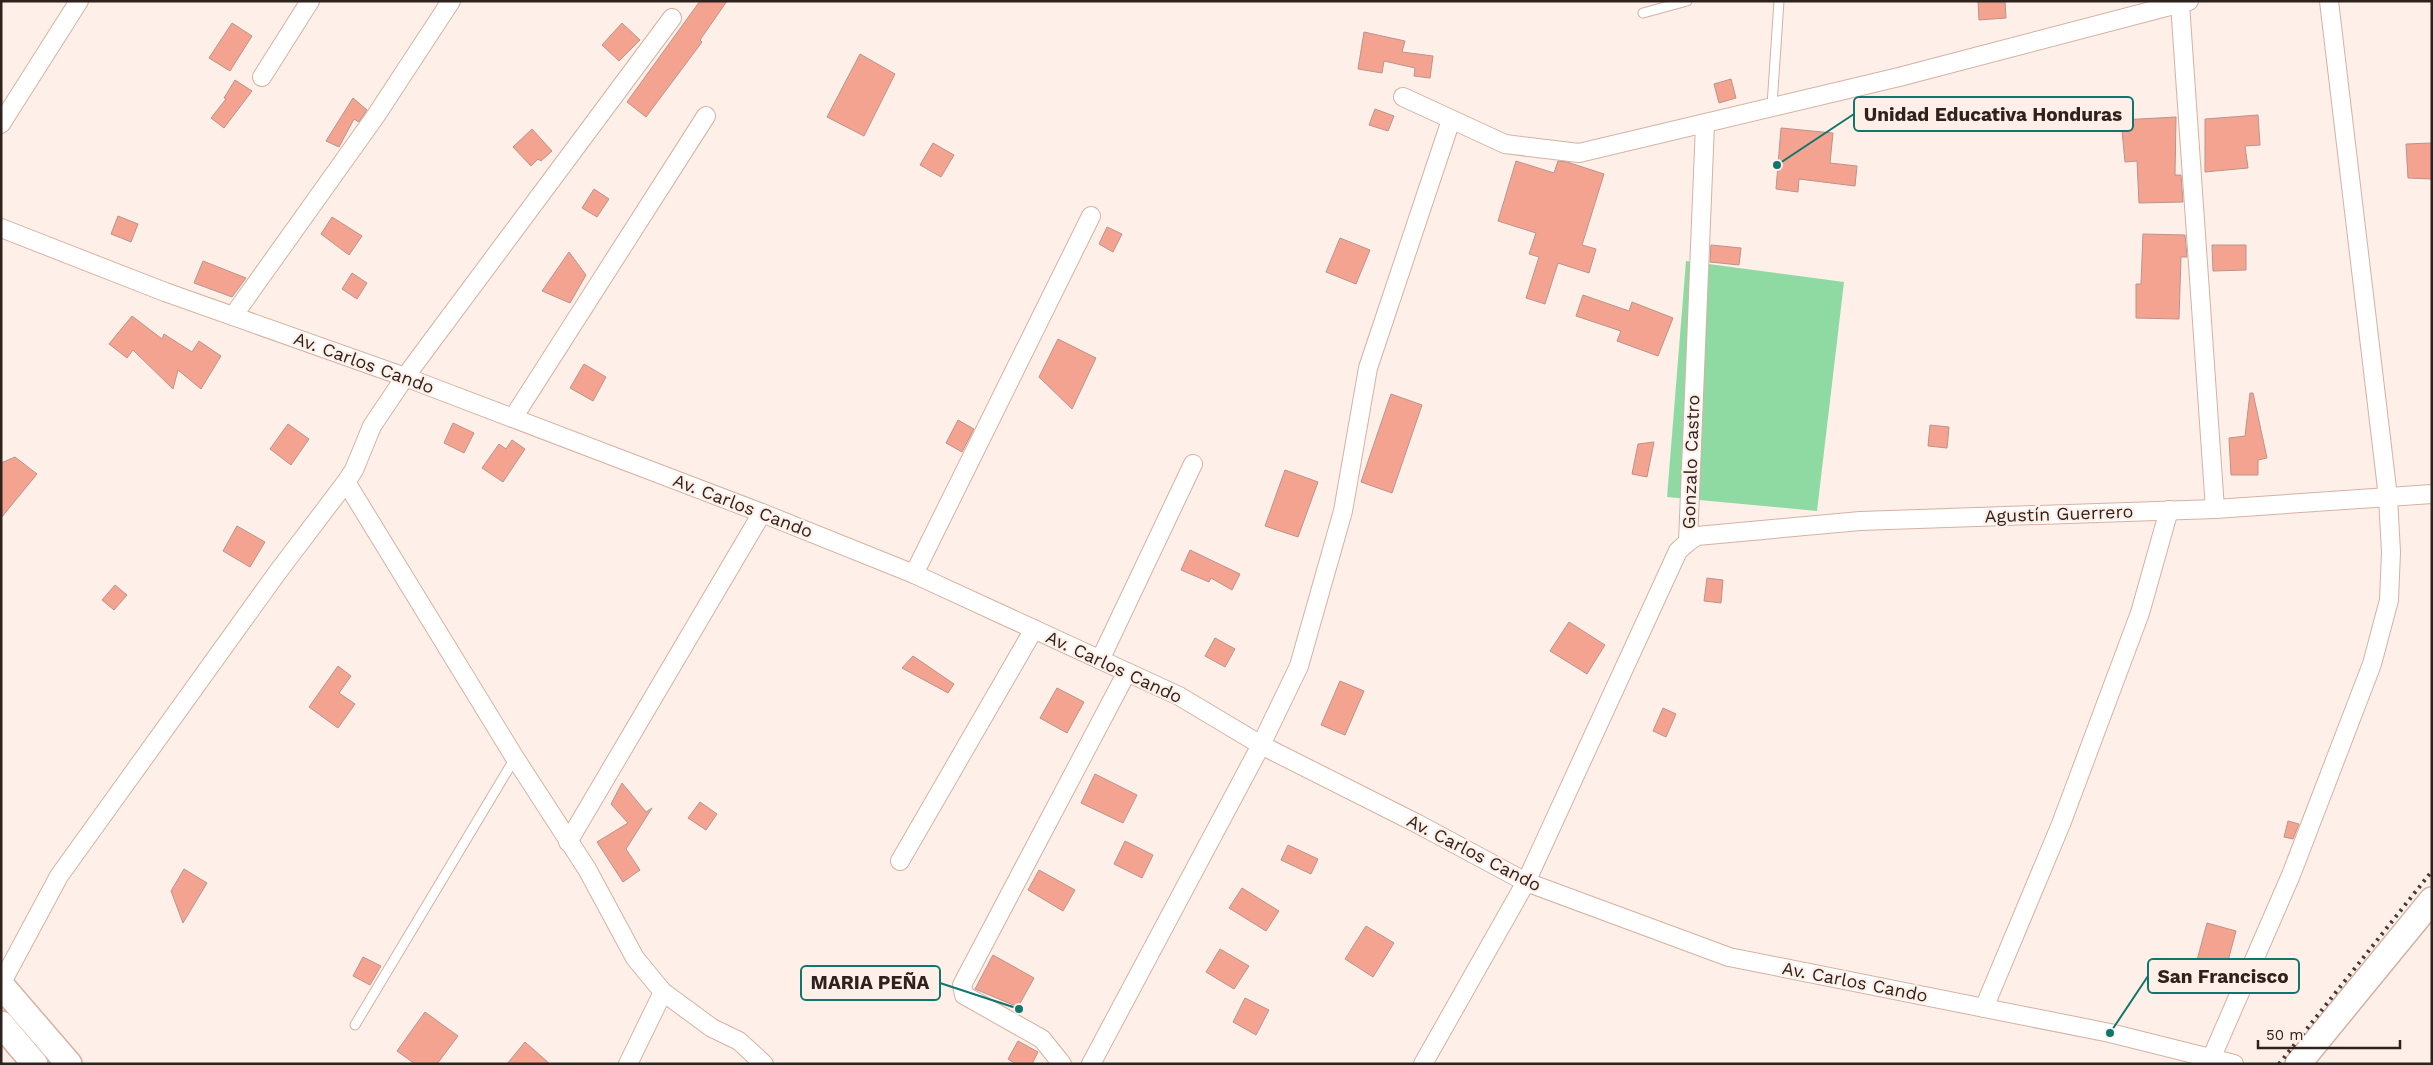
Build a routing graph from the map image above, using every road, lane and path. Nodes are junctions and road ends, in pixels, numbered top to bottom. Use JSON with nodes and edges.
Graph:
{"nodes":[{"id":1,"x":79,"y":1,"type":"edge"},
{"id":2,"x":310,"y":1,"type":"edge"},
{"id":3,"x":451,"y":1,"type":"edge"},
{"id":4,"x":1688,"y":1,"type":"edge"},
{"id":5,"x":1779,"y":1,"type":"edge"},
{"id":6,"x":2329,"y":1,"type":"edge"},
{"id":7,"x":2185,"y":2,"type":"edge"},
{"id":8,"x":1643,"y":13,"type":"dead end"},
{"id":9,"x":672,"y":18,"type":"dead end"},
{"id":10,"x":262,"y":78,"type":"dead end"},
{"id":11,"x":1403,"y":98,"type":"dead end"},
{"id":12,"x":1772,"y":105,"type":"junction"},
{"id":13,"x":706,"y":116,"type":"dead end"},
{"id":14,"x":1451,"y":120,"type":"junction"},
{"id":15,"x":1,"y":124,"type":"edge"},
{"id":16,"x":1704,"y":124,"type":"junction"},
{"id":17,"x":1091,"y":216,"type":"dead end"},
{"id":18,"x":1,"y":228,"type":"edge"},
{"id":19,"x":233,"y":316,"type":"junction"},
{"id":20,"x":405,"y":376,"type":"junction"},
{"id":21,"x":513,"y":418,"type":"junction"},
{"id":22,"x":1193,"y":464,"type":"dead end"},
{"id":23,"x":346,"y":482,"type":"junction"},
{"id":24,"x":2432,"y":494,"type":"edge"},
{"id":25,"x":2388,"y":497,"type":"junction"},
{"id":26,"x":2215,"y":509,"type":"junction"},
{"id":27,"x":2169,"y":510,"type":"junction"},
{"id":28,"x":762,"y":513,"type":"junction"},
{"id":29,"x":1688,"y":542,"type":"junction"},
{"id":30,"x":914,"y":574,"type":"junction"},
{"id":31,"x":1034,"y":629,"type":"junction"},
{"id":32,"x":1100,"y":660,"type":"junction"},
{"id":33,"x":1127,"y":672,"type":"junction"},
{"id":34,"x":1261,"y":745,"type":"junction"},
{"id":35,"x":515,"y":758,"type":"junction"},
{"id":36,"x":568,"y":842,"type":"junction"},
{"id":37,"x":900,"y":861,"type":"dead end"},
{"id":38,"x":1526,"y":882,"type":"junction"},
{"id":39,"x":2432,"y":900,"type":"edge"},
{"id":40,"x":1,"y":984,"type":"edge"},
{"id":41,"x":663,"y":992,"type":"junction"},
{"id":42,"x":1984,"y":1008,"type":"junction"},
{"id":43,"x":1,"y":1024,"type":"edge"},
{"id":44,"x":355,"y":1025,"type":"dead end"},
{"id":45,"x":41,"y":1032,"type":"junction"},
{"id":46,"x":2211,"y":1059,"type":"junction"},
{"id":47,"x":64,"y":1061,"type":"edge"},
{"id":48,"x":31,"y":1062,"type":"edge"},
{"id":49,"x":628,"y":1064,"type":"edge"},
{"id":50,"x":764,"y":1064,"type":"edge"},
{"id":51,"x":1062,"y":1064,"type":"edge"},
{"id":52,"x":1091,"y":1064,"type":"edge"},
{"id":53,"x":1423,"y":1064,"type":"edge"},
{"id":54,"x":2234,"y":1064,"type":"edge"},
{"id":55,"x":2298,"y":1064,"type":"edge"}],
"edges":[{"from":1,"to":15,"type":"street"},
{"from":2,"to":10,"type":"street"},
{"from":3,"to":19,"type":"street"},
{"from":4,"to":8,"type":"lane"},
{"from":5,"to":12,"type":"lane"},
{"from":6,"to":25,"type":"street"},
{"from":7,"to":12,"type":"street"},
{"from":7,"to":26,"type":"street"},
{"from":9,"to":20,"type":"street"},
{"from":11,"to":14,"type":"street"},
{"from":12,"to":16,"type":"street"},
{"from":13,"to":21,"type":"street"},
{"from":14,"to":16,"type":"street"},
{"from":14,"to":34,"type":"street"},
{"from":16,"to":29,"type":"street","name":"Gonzalo Castro"},
{"from":17,"to":30,"type":"street"},
{"from":18,"to":19,"type":"street","name":"Av. Carlos Cando"},
{"from":19,"to":20,"type":"street","name":"Av. Carlos Cando"},
{"from":20,"to":21,"type":"street","name":"Av. Carlos Cando"},
{"from":20,"to":23,"type":"street"},
{"from":21,"to":28,"type":"street","name":"Av. Carlos Cando"},
{"from":22,"to":32,"type":"street"},
{"from":23,"to":35,"type":"street"},
{"from":23,"to":40,"type":"street"},
{"from":24,"to":25,"type":"street","name":"Agustín Guerrero"},
{"from":25,"to":26,"type":"street","name":"Agustín Guerrero"},
{"from":25,"to":46,"type":"street"},
{"from":26,"to":27,"type":"street","name":"Agustín Guerrero"},
{"from":27,"to":29,"type":"street","name":"Agustín Guerrero"},
{"from":27,"to":42,"type":"street"},
{"from":28,"to":30,"type":"street","name":"Av. Carlos Cando"},
{"from":28,"to":36,"type":"street"},
{"from":29,"to":38,"type":"street","name":"Gonzalo Castro"},
{"from":30,"to":31,"type":"street","name":"Av. Carlos Cando"},
{"from":31,"to":32,"type":"street","name":"Av. Carlos Cando"},
{"from":31,"to":37,"type":"street"},
{"from":32,"to":33,"type":"street","name":"Av. Carlos Cando"},
{"from":33,"to":34,"type":"street","name":"Av. Carlos Cando"},
{"from":33,"to":51,"type":"street"},
{"from":34,"to":38,"type":"street","name":"Av. Carlos Cando"},
{"from":34,"to":52,"type":"street"},
{"from":35,"to":36,"type":"street"},
{"from":35,"to":44,"type":"lane"},
{"from":36,"to":41,"type":"street"},
{"from":38,"to":42,"type":"street","name":"Av. Carlos Cando"},
{"from":38,"to":53,"type":"street","name":"Gonzalo Castro"},
{"from":39,"to":55,"type":"street"},
{"from":40,"to":45,"type":"street"},
{"from":41,"to":49,"type":"street"},
{"from":41,"to":50,"type":"street"},
{"from":42,"to":46,"type":"street","name":"Av. Carlos Cando"},
{"from":43,"to":48,"type":"street"},
{"from":45,"to":47,"type":"street"},
{"from":45,"to":48,"type":"street"},
{"from":46,"to":54,"type":"street","name":"Av. Carlos Cando"}]}
